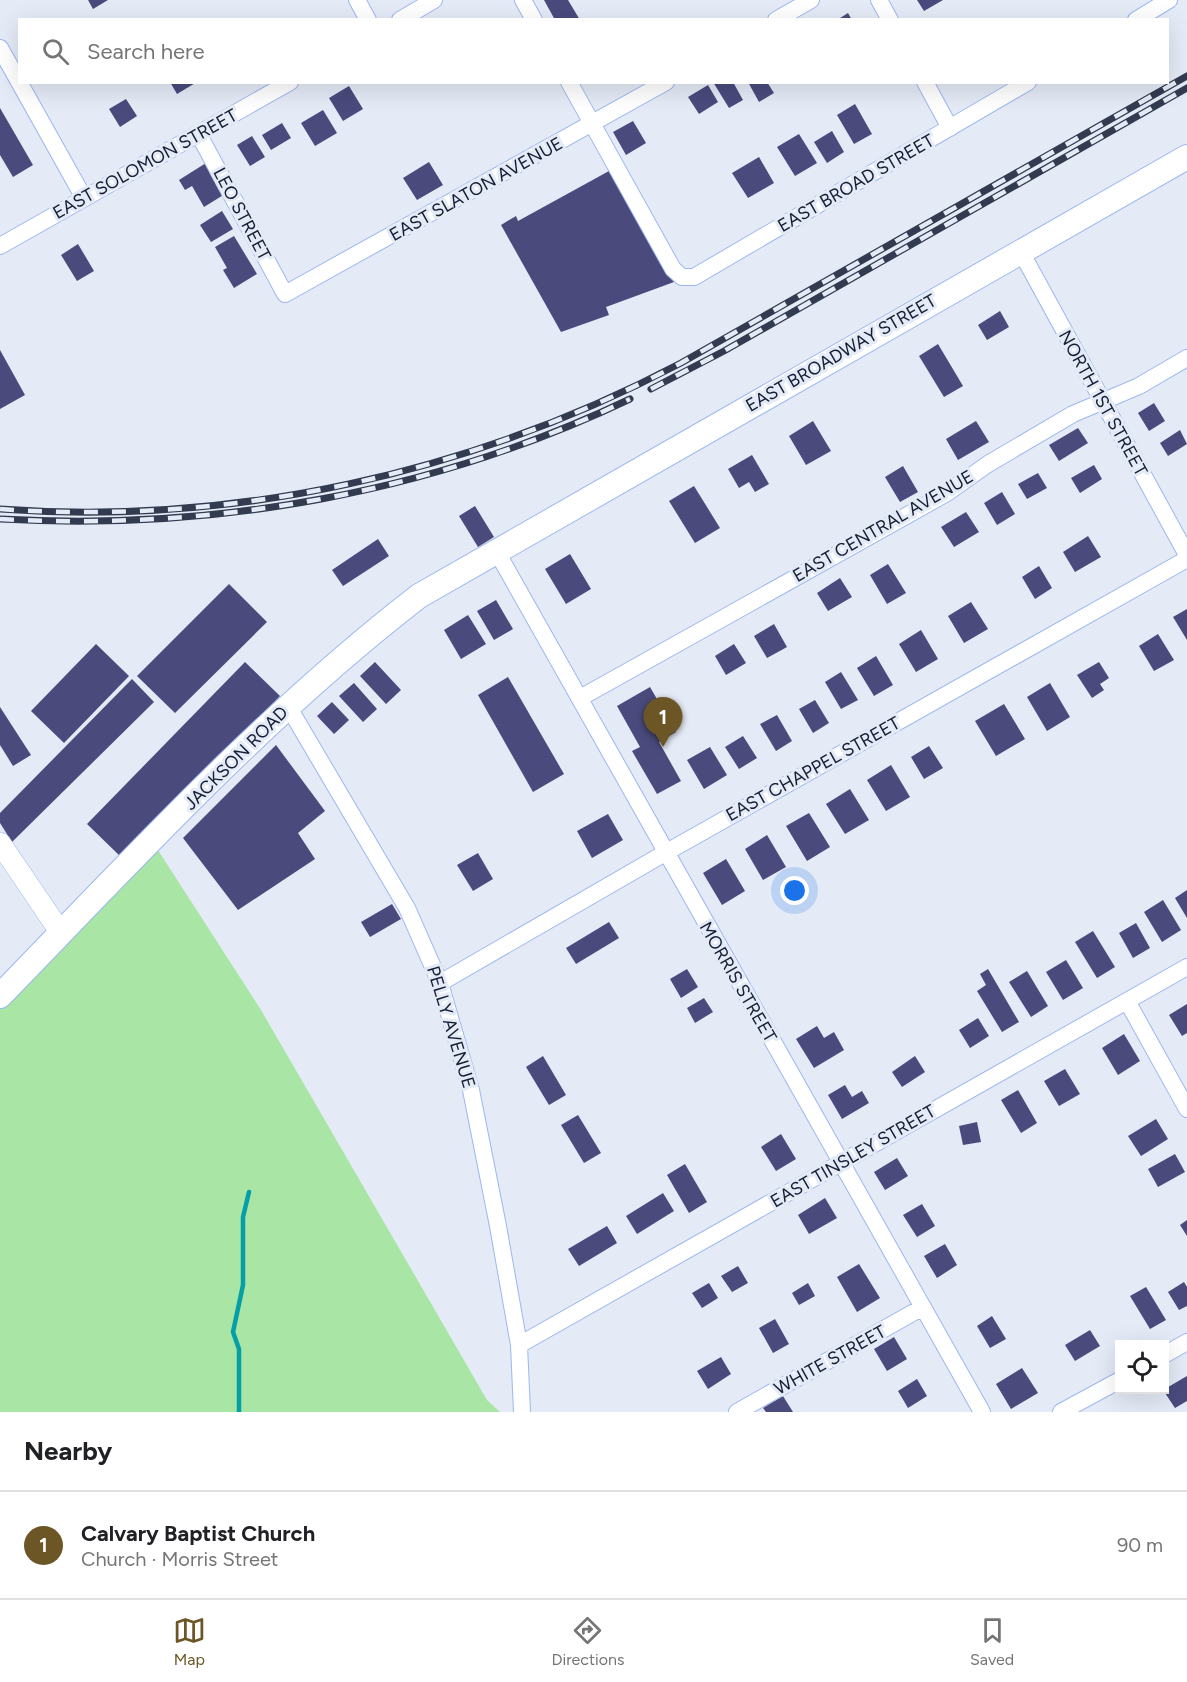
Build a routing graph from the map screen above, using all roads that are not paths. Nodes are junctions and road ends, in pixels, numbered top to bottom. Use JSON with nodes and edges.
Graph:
{"nodes":[{"id":1,"x":357,"y":0,"type":"edge"},
{"id":2,"x":434,"y":0,"type":"edge"},
{"id":3,"x":523,"y":0,"type":"edge"},
{"id":4,"x":811,"y":0,"type":"edge"},
{"id":5,"x":879,"y":0,"type":"edge"},
{"id":6,"x":1169,"y":0,"type":"edge"},
{"id":7,"x":367,"y":18,"type":"edge"},
{"id":8,"x":403,"y":18,"type":"edge"},
{"id":9,"x":533,"y":18,"type":"edge"},
{"id":10,"x":780,"y":18,"type":"edge"},
{"id":11,"x":889,"y":18,"type":"edge"},
{"id":12,"x":1139,"y":18,"type":"edge"},
{"id":13,"x":0,"y":48,"type":"edge"},
{"id":14,"x":18,"y":80,"type":"edge"},
{"id":15,"x":20,"y":84,"type":"edge"},
{"id":16,"x":287,"y":84,"type":"edge"},
{"id":17,"x":570,"y":84,"type":"edge"},
{"id":18,"x":662,"y":84,"type":"edge"},
{"id":19,"x":926,"y":84,"type":"edge"},
{"id":20,"x":1025,"y":84,"type":"edge"},
{"id":21,"x":592,"y":124,"type":"junction"},
{"id":22,"x":950,"y":128,"type":"junction"},
{"id":23,"x":199,"y":135,"type":"junction"},
{"id":24,"x":1187,"y":157,"type":"edge"},
{"id":25,"x":84,"y":198,"type":"junction"},
{"id":26,"x":0,"y":246,"type":"edge"},
{"id":27,"x":1020,"y":250,"type":"junction"},
{"id":28,"x":285,"y":294,"type":"joint"},
{"id":29,"x":1187,"y":358,"type":"edge"},
{"id":30,"x":1102,"y":402,"type":"junction"},
{"id":31,"x":497,"y":552,"type":"junction"},
{"id":32,"x":1187,"y":557,"type":"edge"},
{"id":33,"x":580,"y":699,"type":"junction"},
{"id":34,"x":288,"y":706,"type":"junction"},
{"id":35,"x":0,"y":843,"type":"edge"},
{"id":36,"x":665,"y":853,"type":"junction"},
{"id":37,"x":61,"y":933,"type":"junction"},
{"id":38,"x":1187,"y":967,"type":"edge"},
{"id":39,"x":440,"y":983,"type":"junction"},
{"id":40,"x":0,"y":996,"type":"edge"},
{"id":41,"x":1127,"y":1001,"type":"junction"},
{"id":42,"x":1187,"y":1109,"type":"edge"},
{"id":43,"x":840,"y":1162,"type":"junction"},
{"id":44,"x":922,"y":1307,"type":"junction"},
{"id":45,"x":1187,"y":1342,"type":"edge"},
{"id":46,"x":519,"y":1346,"type":"junction"},
{"id":47,"x":1169,"y":1352,"type":"edge"},
{"id":48,"x":1115,"y":1382,"type":"edge"},
{"id":49,"x":522,"y":1412,"type":"edge"},
{"id":50,"x":737,"y":1412,"type":"edge"},
{"id":51,"x":982,"y":1412,"type":"edge"},
{"id":52,"x":1061,"y":1412,"type":"edge"}],
"edges":[{"from":1,"to":7,"type":"street"},
{"from":2,"to":8,"type":"street"},
{"from":3,"to":9,"type":"street"},
{"from":4,"to":10,"type":"street"},
{"from":5,"to":11,"type":"street"},
{"from":6,"to":12,"type":"street"},
{"from":13,"to":14,"type":"street"},
{"from":15,"to":25,"type":"street"},
{"from":16,"to":23,"type":"street","name":"EAST SOLOMON STREET"},
{"from":17,"to":21,"type":"street"},
{"from":18,"to":21,"type":"street","name":"EAST SLATON AVENUE"},
{"from":19,"to":22,"type":"street"},
{"from":20,"to":22,"type":"street","name":"EAST BROAD STREET"},
{"from":21,"to":22,"type":"street","name":"EAST BROAD STREET"},
{"from":21,"to":28,"type":"street","name":"EAST SLATON AVENUE"},
{"from":23,"to":25,"type":"street","name":"EAST SOLOMON STREET"},
{"from":23,"to":28,"type":"street","name":"LEO STREET"},
{"from":24,"to":27,"type":"main road","name":"EAST BROADWAY STREET"},
{"from":25,"to":26,"type":"street","name":"EAST SOLOMON STREET"},
{"from":27,"to":30,"type":"street","name":"NORTH 1ST STREET"},
{"from":27,"to":31,"type":"main road","name":"EAST BROADWAY STREET"},
{"from":29,"to":30,"type":"street","name":"EAST CENTRAL AVENUE"},
{"from":30,"to":32,"type":"street","name":"NORTH 1ST STREET"},
{"from":30,"to":33,"type":"street","name":"EAST CENTRAL AVENUE"},
{"from":31,"to":33,"type":"street","name":"MORRIS STREET"},
{"from":31,"to":34,"type":"main road","name":"JACKSON ROAD"},
{"from":32,"to":36,"type":"street","name":"EAST CHAPPEL STREET"},
{"from":33,"to":36,"type":"street","name":"MORRIS STREET"},
{"from":34,"to":37,"type":"main road","name":"JACKSON ROAD"},
{"from":34,"to":39,"type":"street","name":"PELLY AVENUE"},
{"from":35,"to":37,"type":"street"},
{"from":36,"to":39,"type":"street","name":"EAST CHAPPEL STREET"},
{"from":36,"to":43,"type":"street","name":"MORRIS STREET"},
{"from":37,"to":40,"type":"main road","name":"JACKSON ROAD"},
{"from":38,"to":41,"type":"street","name":"EAST TINSLEY STREET"},
{"from":39,"to":46,"type":"street","name":"PELLY AVENUE"},
{"from":41,"to":42,"type":"street"},
{"from":41,"to":43,"type":"street","name":"EAST TINSLEY STREET"},
{"from":43,"to":44,"type":"street","name":"MORRIS STREET"},
{"from":43,"to":46,"type":"street","name":"EAST TINSLEY STREET"},
{"from":44,"to":50,"type":"street","name":"WHITE STREET"},
{"from":44,"to":51,"type":"street","name":"MORRIS STREET"},
{"from":45,"to":47,"type":"street"},
{"from":46,"to":49,"type":"street","name":"PELLY AVENUE"},
{"from":48,"to":52,"type":"street"}]}
